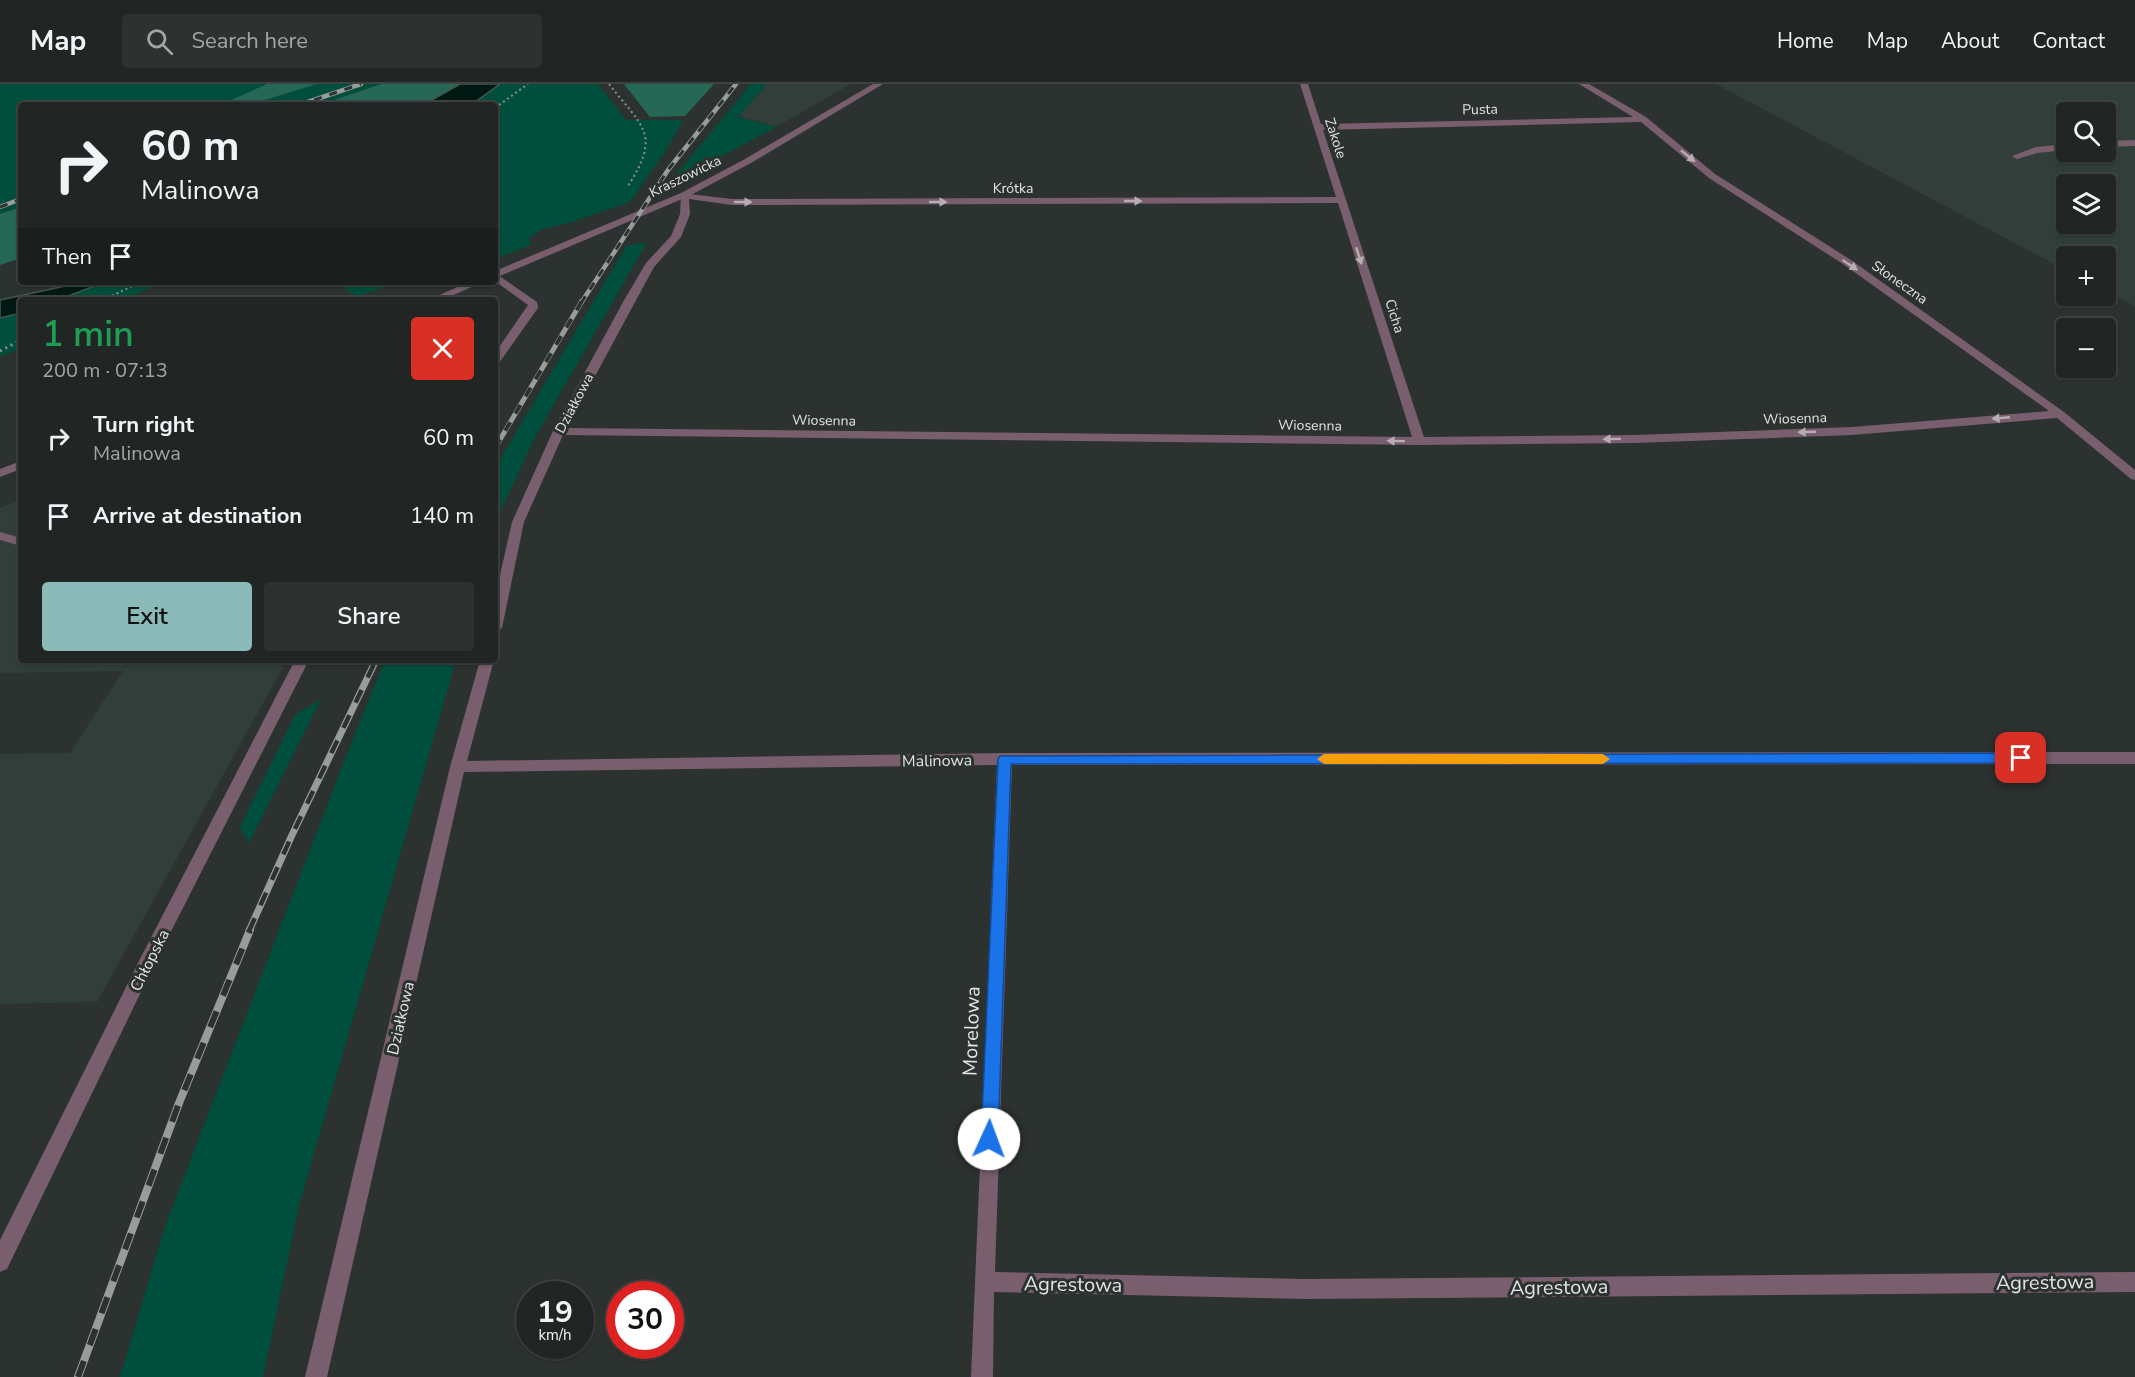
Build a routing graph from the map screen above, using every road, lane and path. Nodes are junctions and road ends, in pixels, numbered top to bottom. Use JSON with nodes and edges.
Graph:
{"nodes":[{"id":1,"x":528,"y":84,"type":"edge"},
{"id":2,"x":609,"y":84,"type":"edge"},
{"id":3,"x":879,"y":84,"type":"edge"},
{"id":4,"x":1304,"y":84,"type":"edge"},
{"id":5,"x":1583,"y":84,"type":"edge"},
{"id":6,"x":498,"y":106,"type":"edge"},
{"id":7,"x":1643,"y":119,"type":"junction"},
{"id":8,"x":1318,"y":127,"type":"junction"},
{"id":9,"x":2135,"y":143,"type":"edge"},
{"id":10,"x":2116,"y":144,"type":"edge"},
{"id":11,"x":2056,"y":148,"type":"edge"},
{"id":12,"x":2017,"y":156,"type":"dead end"},
{"id":13,"x":622,"y":193,"type":"dead end"},
{"id":14,"x":684,"y":195,"type":"junction"},
{"id":15,"x":1341,"y":200,"type":"junction"},
{"id":16,"x":498,"y":275,"type":"edge"},
{"id":17,"x":498,"y":278,"type":"edge"},
{"id":18,"x":135,"y":285,"type":"edge"},
{"id":19,"x":470,"y":285,"type":"edge"},
{"id":20,"x":109,"y":297,"type":"edge"},
{"id":21,"x":440,"y":297,"type":"edge"},
{"id":22,"x":18,"y":342,"type":"edge"},
{"id":23,"x":0,"y":351,"type":"edge"},
{"id":24,"x":498,"y":357,"type":"edge"},
{"id":25,"x":2060,"y":414,"type":"junction"},
{"id":26,"x":560,"y":431,"type":"junction"},
{"id":27,"x":1419,"y":441,"type":"junction"},
{"id":28,"x":18,"y":466,"type":"edge"},
{"id":29,"x":0,"y":473,"type":"edge"},
{"id":30,"x":2135,"y":476,"type":"edge"},
{"id":31,"x":0,"y":536,"type":"edge"},
{"id":32,"x":18,"y":541,"type":"edge"},
{"id":33,"x":498,"y":614,"type":"edge"},
{"id":34,"x":300,"y":663,"type":"edge"},
{"id":35,"x":486,"y":663,"type":"edge"},
{"id":36,"x":2135,"y":758,"type":"edge"},
{"id":37,"x":1005,"y":759,"type":"junction"},
{"id":38,"x":458,"y":767,"type":"junction"},
{"id":39,"x":0,"y":1262,"type":"edge"},
{"id":40,"x":984,"y":1282,"type":"junction"},
{"id":41,"x":2135,"y":1282,"type":"edge"},
{"id":42,"x":316,"y":1377,"type":"edge"},
{"id":43,"x":982,"y":1377,"type":"edge"}],
"edges":[{"from":1,"to":6,"type":"path"},
{"from":2,"to":13,"type":"path"},
{"from":3,"to":14,"type":"street","name":"Kraszowicka"},
{"from":4,"to":8,"type":"street","name":"Zakole"},
{"from":5,"to":7,"type":"street"},
{"from":7,"to":8,"type":"street","name":"Pusta"},
{"from":7,"to":25,"type":"street","name":"Słoneczna","one_way":true},
{"from":8,"to":15,"type":"street","name":"Zakole"},
{"from":9,"to":10,"type":"street"},
{"from":11,"to":12,"type":"street"},
{"from":14,"to":15,"type":"street","name":"Krótka","one_way":true},
{"from":14,"to":16,"type":"street","name":"Kraszowicka"},
{"from":14,"to":26,"type":"street","name":"Działkowa"},
{"from":15,"to":27,"type":"street","name":"Cicha","one_way":true},
{"from":17,"to":24,"type":"street"},
{"from":18,"to":20,"type":"path"},
{"from":19,"to":21,"type":"street"},
{"from":22,"to":23,"type":"path"},
{"from":25,"to":27,"type":"street","name":"Wiosenna","one_way":true},
{"from":25,"to":30,"type":"street","name":"Słoneczna"},
{"from":27,"to":26,"type":"street","name":"Wiosenna","one_way":true},
{"from":26,"to":33,"type":"street","name":"Działkowa"},
{"from":28,"to":29,"type":"street"},
{"from":31,"to":32,"type":"street"},
{"from":34,"to":39,"type":"street","name":"Chłopska"},
{"from":35,"to":38,"type":"street","name":"Działkowa"},
{"from":36,"to":37,"type":"street","name":"Malinowa"},
{"from":37,"to":38,"type":"street","name":"Malinowa"},
{"from":37,"to":40,"type":"street","name":"Morelowa"},
{"from":38,"to":42,"type":"street","name":"Działkowa"},
{"from":40,"to":41,"type":"street","name":"Agrestowa"},
{"from":40,"to":43,"type":"street","name":"Morelowa"}]}
